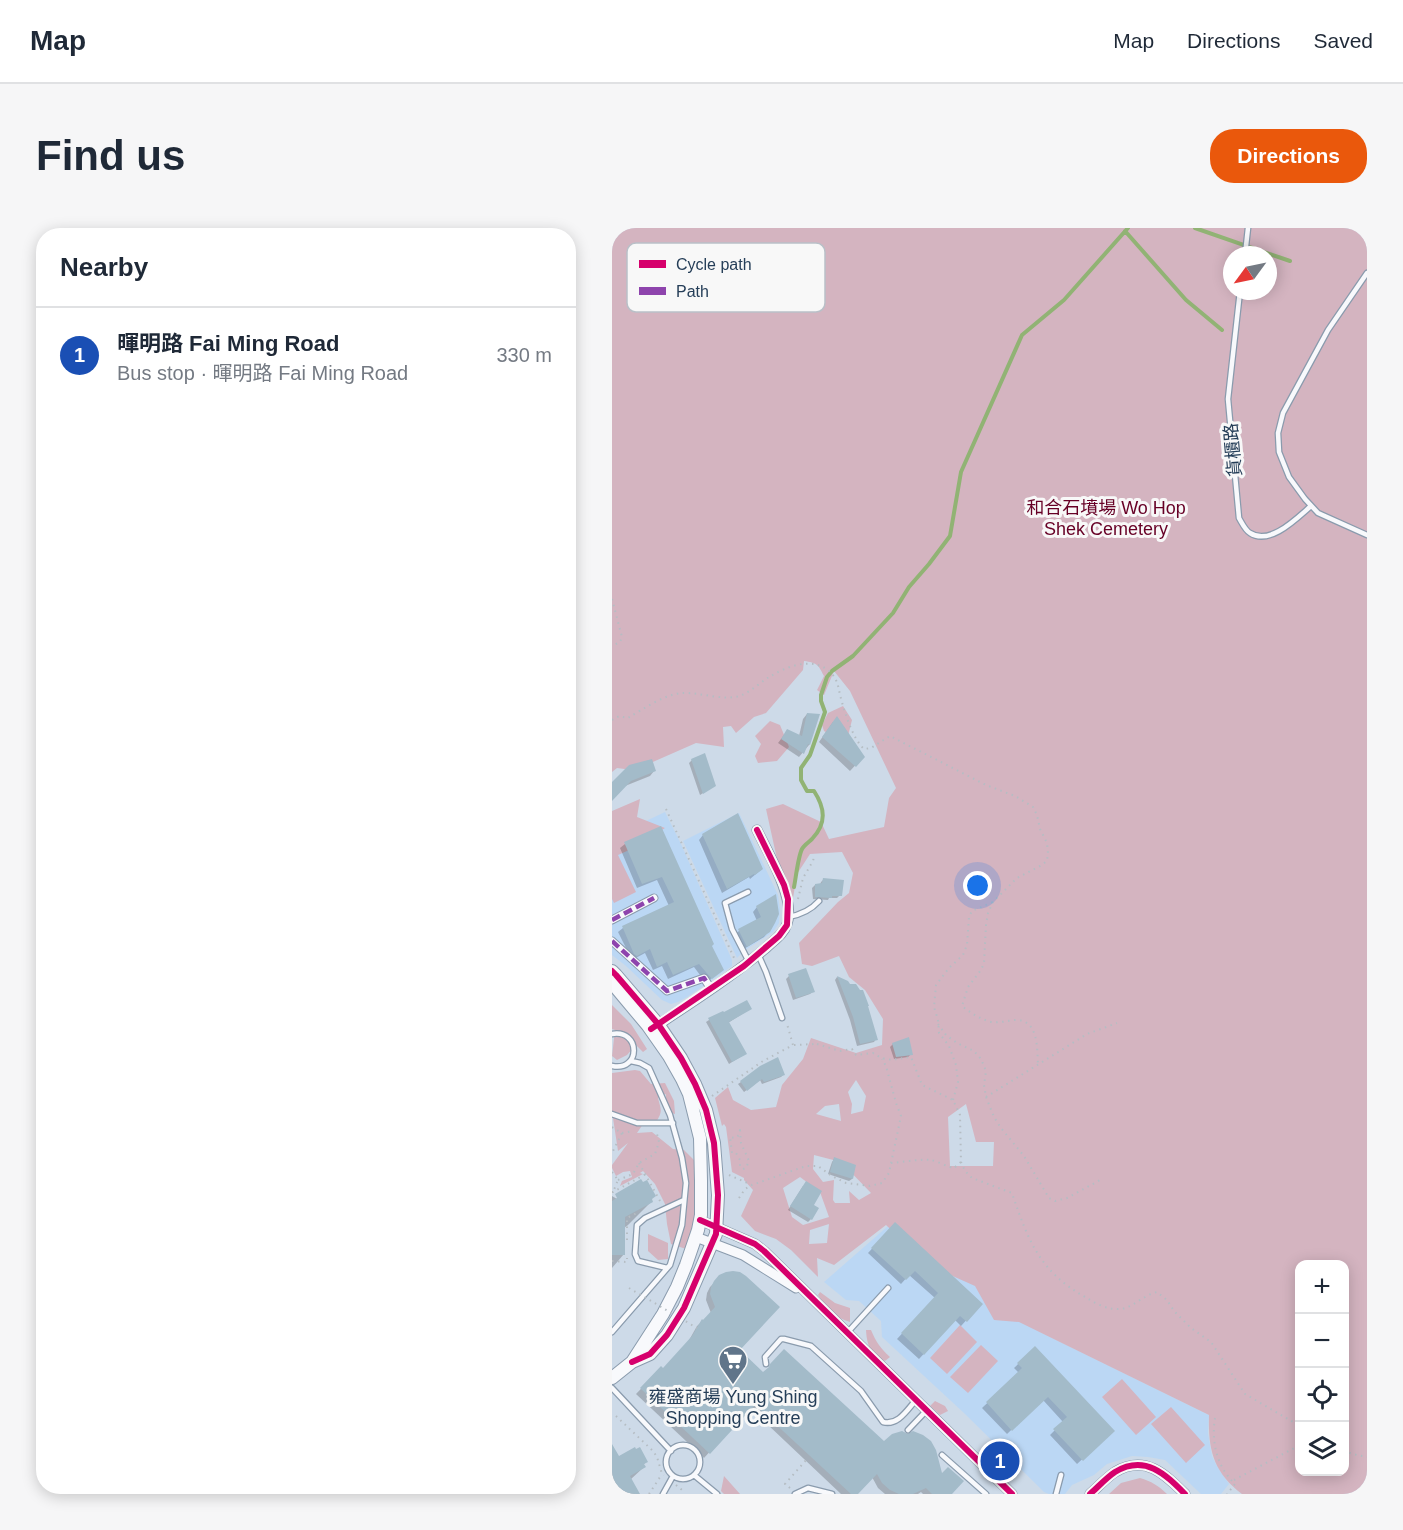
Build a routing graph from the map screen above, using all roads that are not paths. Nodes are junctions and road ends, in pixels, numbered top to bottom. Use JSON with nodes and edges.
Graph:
{"nodes":[{"id":1,"x":1248,"y":228,"type":"edge"},
{"id":2,"x":1246,"y":246,"type":"edge"},
{"id":3,"x":1367,"y":273,"type":"edge"},
{"id":4,"x":1239,"y":300,"type":"edge"},
{"id":5,"x":1311,"y":506,"type":"junction"},
{"id":6,"x":1367,"y":535,"type":"edge"},
{"id":7,"x":757,"y":830,"type":"dead end"},
{"id":8,"x":748,"y":892,"type":"dead end"},
{"id":9,"x":654,"y":898,"type":"dead end"},
{"id":10,"x":819,"y":902,"type":"dead end"},
{"id":11,"x":788,"y":917,"type":"junction"},
{"id":12,"x":612,"y":920,"type":"edge"},
{"id":13,"x":612,"y":941,"type":"edge"},
{"id":14,"x":758,"y":954,"type":"junction"},
{"id":15,"x":749,"y":962,"type":"junction"},
{"id":16,"x":612,"y":971,"type":"edge"},
{"id":17,"x":612,"y":983,"type":"edge"},
{"id":18,"x":711,"y":989,"type":"junction"},
{"id":19,"x":783,"y":1018,"type":"road end"},
{"id":20,"x":654,"y":1027,"type":"junction"},
{"id":21,"x":612,"y":1034,"type":"edge"},
{"id":22,"x":630,"y":1061,"type":"junction"},
{"id":23,"x":612,"y":1066,"type":"edge"},
{"id":24,"x":612,"y":1114,"type":"edge"},
{"id":25,"x":673,"y":1123,"type":"junction"},
{"id":26,"x":684,"y":1200,"type":"junction"},
{"id":27,"x":700,"y":1220,"type":"junction"},
{"id":28,"x":716,"y":1227,"type":"junction"},
{"id":29,"x":696,"y":1237,"type":"junction"},
{"id":30,"x":712,"y":1243,"type":"junction"},
{"id":31,"x":667,"y":1268,"type":"junction"},
{"id":32,"x":888,"y":1288,"type":"dead end"},
{"id":33,"x":813,"y":1299,"type":"junction"},
{"id":34,"x":612,"y":1332,"type":"edge"},
{"id":35,"x":847,"y":1333,"type":"junction"},
{"id":36,"x":632,"y":1362,"type":"junction"},
{"id":37,"x":766,"y":1364,"type":"dead end"},
{"id":38,"x":612,"y":1378,"type":"edge"},
{"id":39,"x":612,"y":1388,"type":"edge"},
{"id":40,"x":916,"y":1400,"type":"junction"},
{"id":41,"x":927,"y":1410,"type":"junction"},
{"id":42,"x":908,"y":1430,"type":"dead end"},
{"id":43,"x":671,"y":1451,"type":"junction"},
{"id":44,"x":942,"y":1455,"type":"dead end"},
{"id":45,"x":694,"y":1475,"type":"junction"},
{"id":46,"x":1061,"y":1475,"type":"dead end"},
{"id":47,"x":672,"y":1478,"type":"junction"},
{"id":48,"x":663,"y":1494,"type":"edge"},
{"id":49,"x":717,"y":1494,"type":"edge"},
{"id":50,"x":796,"y":1494,"type":"edge"},
{"id":51,"x":832,"y":1494,"type":"edge"},
{"id":52,"x":986,"y":1494,"type":"edge"},
{"id":53,"x":1012,"y":1494,"type":"edge"},
{"id":54,"x":1056,"y":1494,"type":"edge"},
{"id":55,"x":1090,"y":1494,"type":"edge"},
{"id":56,"x":1185,"y":1494,"type":"edge"}],
"edges":[{"from":1,"to":2,"type":"lane"},
{"from":3,"to":5,"type":"lane"},
{"from":4,"to":5,"type":"lane","name":"貨櫃路"},
{"from":5,"to":6,"type":"lane"},
{"from":7,"to":11,"type":"street"},
{"from":8,"to":15,"type":"lane"},
{"from":9,"to":12,"type":"street"},
{"from":10,"to":11,"type":"lane"},
{"from":11,"to":14,"type":"street"},
{"from":13,"to":18,"type":"street"},
{"from":14,"to":15,"type":"street"},
{"from":14,"to":19,"type":"lane"},
{"from":15,"to":18,"type":"street"},
{"from":16,"to":20,"type":"street"},
{"from":17,"to":20,"type":"street"},
{"from":18,"to":20,"type":"street"},
{"from":20,"to":27,"type":"street"},
{"from":20,"to":28,"type":"street"},
{"from":21,"to":22,"type":"lane"},
{"from":22,"to":23,"type":"lane"},
{"from":22,"to":25,"type":"lane"},
{"from":24,"to":25,"type":"lane"},
{"from":25,"to":26,"type":"lane"},
{"from":26,"to":31,"type":"lane"},
{"from":26,"to":31,"type":"lane"},
{"from":27,"to":28,"type":"street"},
{"from":27,"to":29,"type":"street"},
{"from":28,"to":30,"type":"street"},
{"from":28,"to":33,"type":"street"},
{"from":29,"to":30,"type":"street"},
{"from":29,"to":36,"type":"street"},
{"from":30,"to":33,"type":"street"},
{"from":30,"to":36,"type":"street"},
{"from":31,"to":34,"type":"lane"},
{"from":32,"to":35,"type":"lane"},
{"from":33,"to":35,"type":"street"},
{"from":35,"to":40,"type":"street"},
{"from":36,"to":38,"type":"street"},
{"from":37,"to":40,"type":"lane"},
{"from":39,"to":43,"type":"lane"},
{"from":40,"to":41,"type":"street"},
{"from":41,"to":42,"type":"lane"},
{"from":41,"to":53,"type":"street"},
{"from":43,"to":45,"type":"lane"},
{"from":43,"to":47,"type":"lane"},
{"from":44,"to":52,"type":"lane"},
{"from":45,"to":47,"type":"lane"},
{"from":45,"to":49,"type":"lane"},
{"from":46,"to":54,"type":"lane"},
{"from":47,"to":48,"type":"lane"},
{"from":50,"to":51,"type":"lane"},
{"from":55,"to":56,"type":"street"}]}
